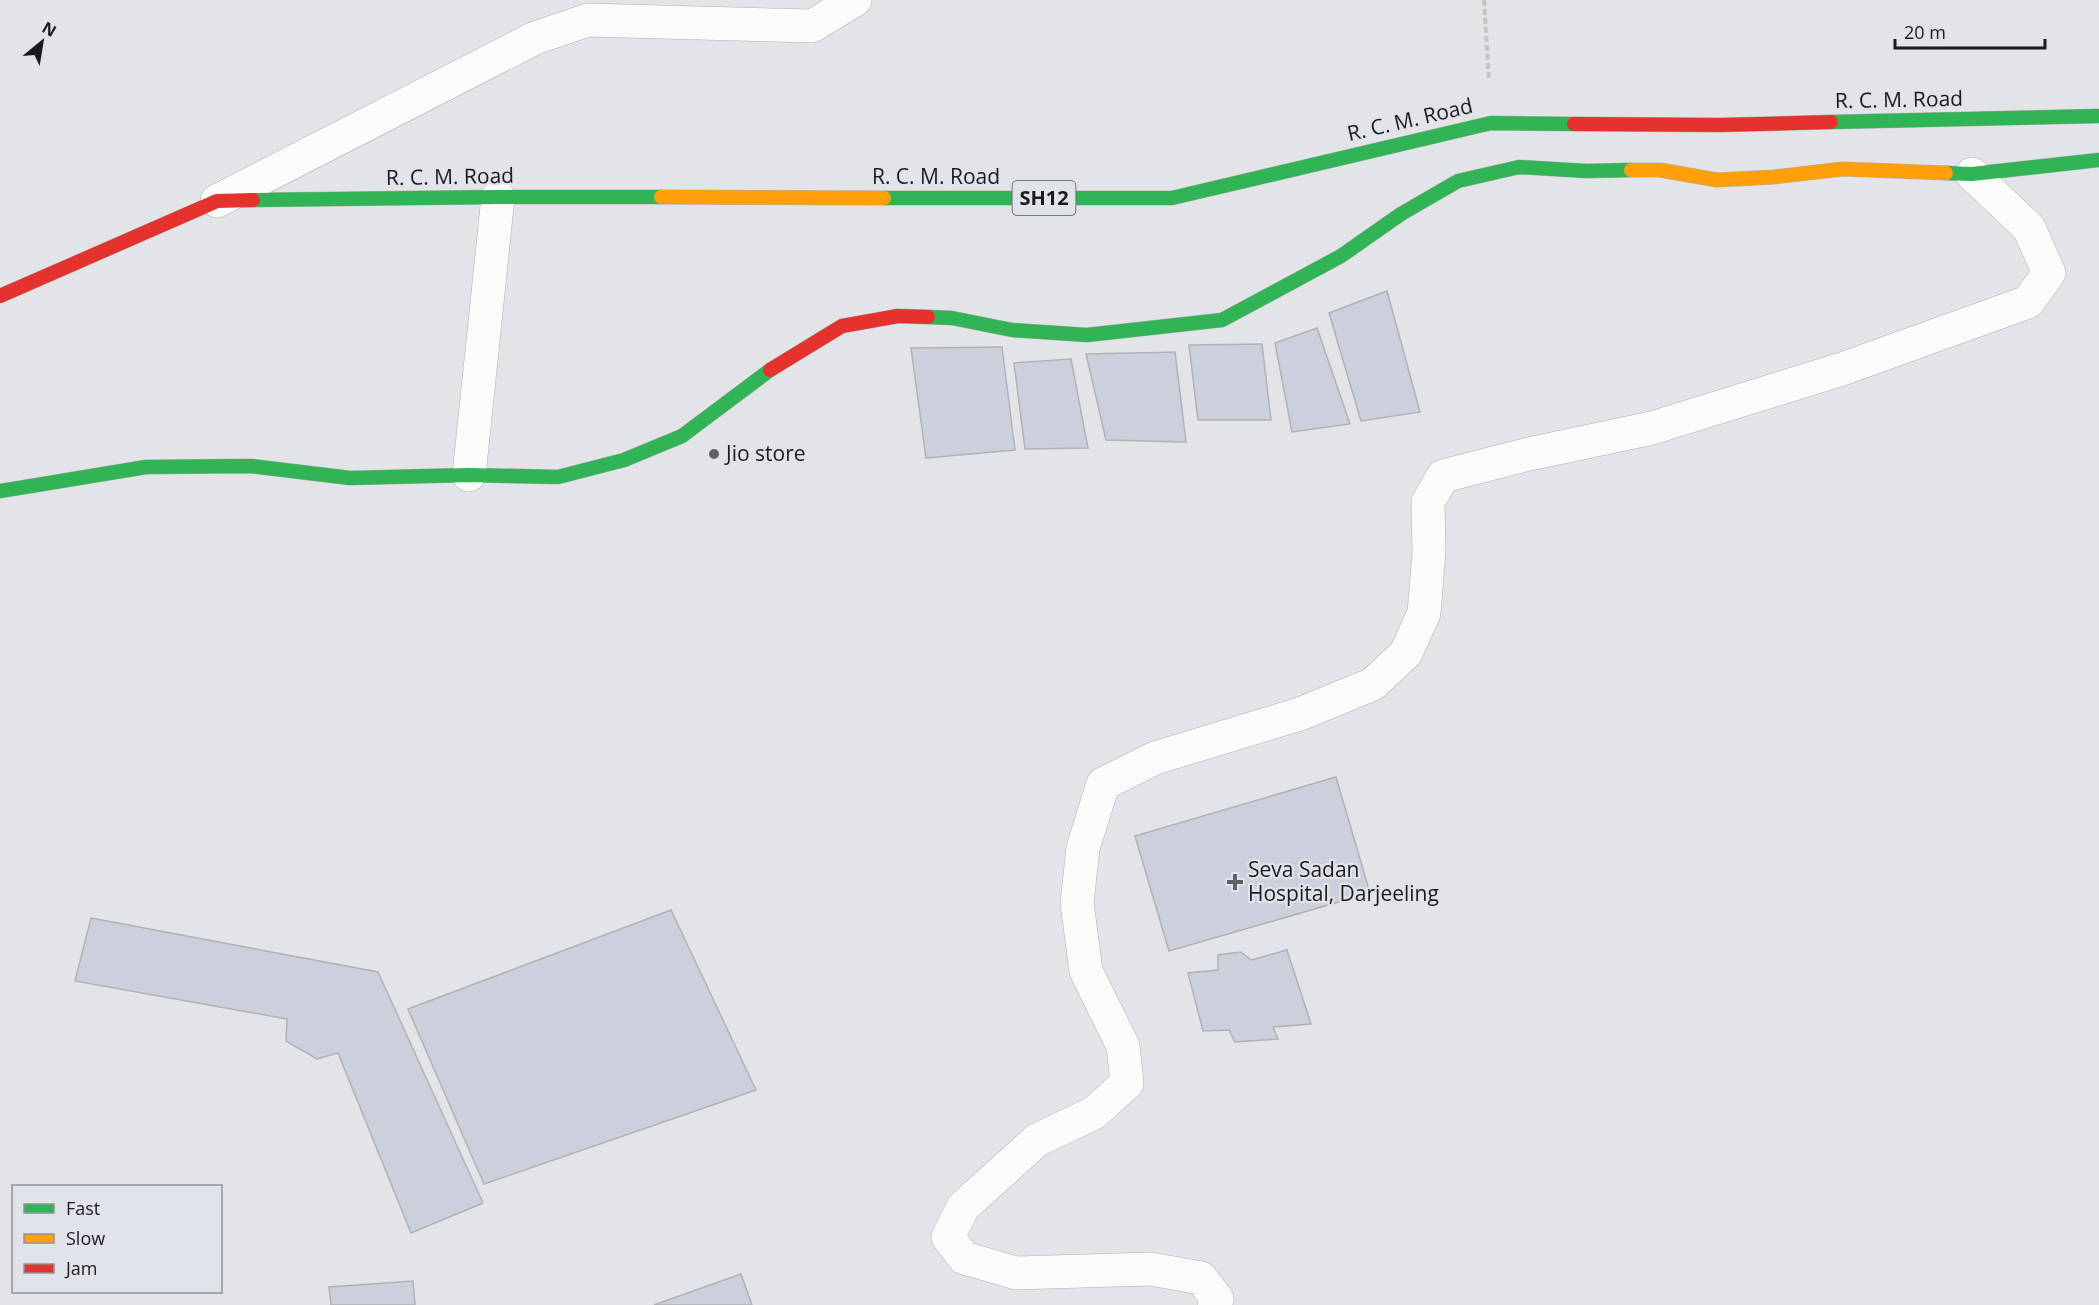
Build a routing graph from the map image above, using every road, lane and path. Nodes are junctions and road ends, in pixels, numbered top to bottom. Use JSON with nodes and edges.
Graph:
{"nodes":[{"id":1,"x":855,"y":0,"type":"edge"},
{"id":2,"x":1485,"y":0,"type":"edge"},
{"id":3,"x":2099,"y":116,"type":"edge"},
{"id":4,"x":1491,"y":123,"type":"junction"},
{"id":5,"x":2099,"y":160,"type":"edge"},
{"id":6,"x":1972,"y":174,"type":"junction"},
{"id":7,"x":498,"y":197,"type":"junction"},
{"id":8,"x":217,"y":201,"type":"junction"},
{"id":9,"x":0,"y":296,"type":"edge"},
{"id":10,"x":470,"y":475,"type":"junction"},
{"id":11,"x":0,"y":491,"type":"edge"},
{"id":12,"x":1214,"y":1305,"type":"edge"}],
"edges":[{"from":1,"to":8,"type":"street"},
{"from":2,"to":4,"type":"path"},
{"from":3,"to":4,"type":"street","name":"R. C. M. Road","number":"SH12"},
{"from":4,"to":7,"type":"street","name":"R. C. M. Road","number":"SH12"},
{"from":5,"to":6,"type":"street"},
{"from":6,"to":10,"type":"street"},
{"from":6,"to":12,"type":"street"},
{"from":7,"to":8,"type":"street","name":"R. C. M. Road","number":"SH12"},
{"from":7,"to":10,"type":"street"},
{"from":8,"to":9,"type":"street","name":"R. C. M. Road","number":"SH12"},
{"from":10,"to":11,"type":"street"}]}
